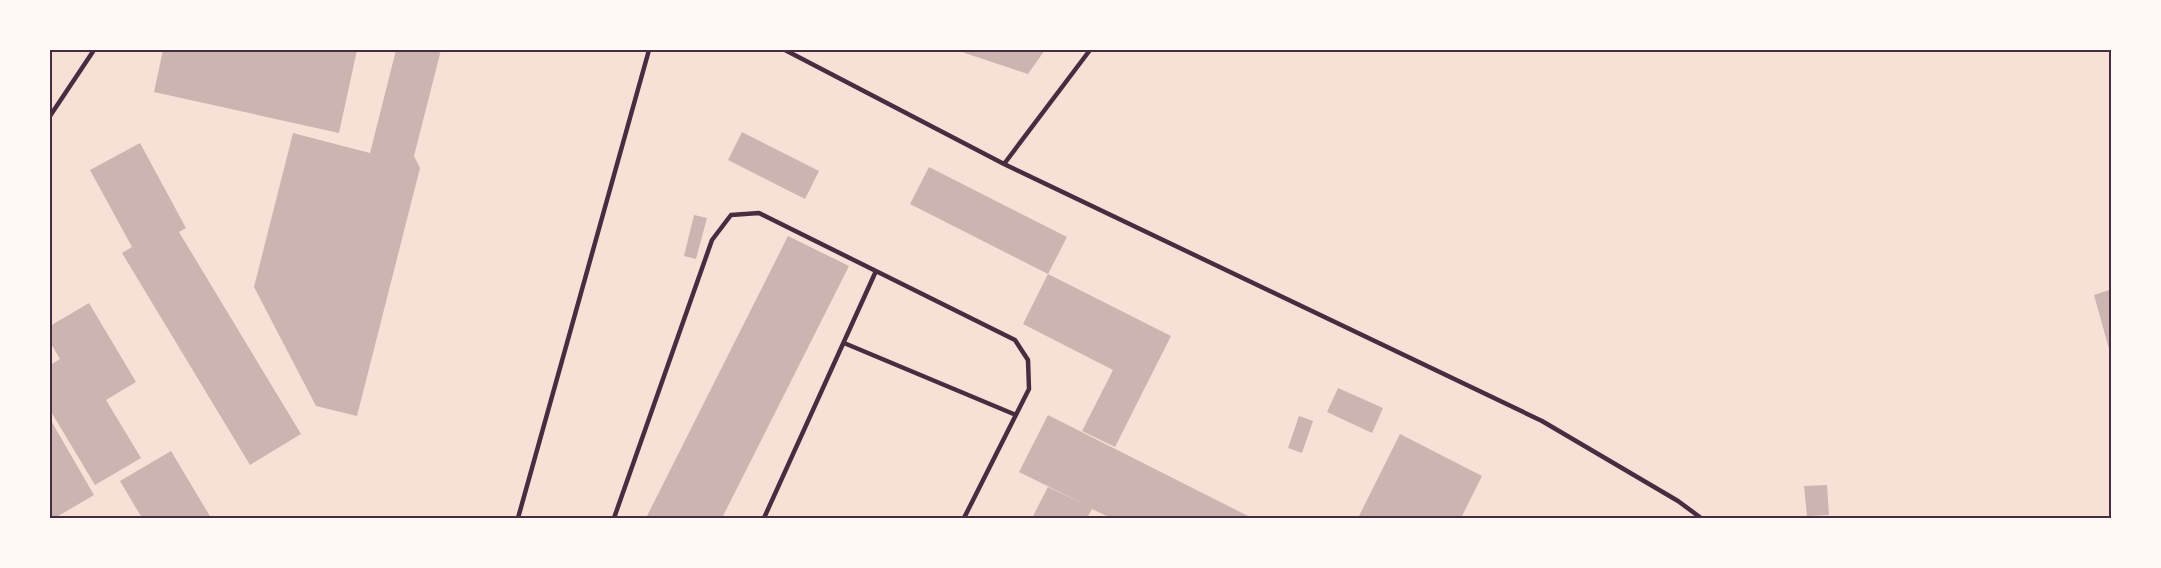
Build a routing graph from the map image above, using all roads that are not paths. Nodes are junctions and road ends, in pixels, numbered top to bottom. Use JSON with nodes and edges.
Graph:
{"nodes":[{"id":1,"x":94,"y":50,"type":"edge"},
{"id":2,"x":649,"y":50,"type":"edge"},
{"id":3,"x":785,"y":50,"type":"edge"},
{"id":4,"x":1090,"y":50,"type":"edge"},
{"id":5,"x":50,"y":116,"type":"edge"},
{"id":6,"x":1004,"y":164,"type":"junction"},
{"id":7,"x":876,"y":271,"type":"junction"},
{"id":8,"x":844,"y":343,"type":"junction"},
{"id":9,"x":1016,"y":415,"type":"junction"},
{"id":10,"x":518,"y":519,"type":"edge"},
{"id":11,"x":615,"y":519,"type":"edge"},
{"id":12,"x":764,"y":519,"type":"edge"},
{"id":13,"x":964,"y":519,"type":"edge"},
{"id":14,"x":1701,"y":519,"type":"edge"}],
"edges":[{"from":1,"to":5,"type":"lane"},
{"from":2,"to":10,"type":"lane"},
{"from":3,"to":6,"type":"lane"},
{"from":4,"to":6,"type":"lane"},
{"from":6,"to":14,"type":"lane"},
{"from":7,"to":8,"type":"lane"},
{"from":7,"to":9,"type":"lane"},
{"from":7,"to":11,"type":"lane"},
{"from":8,"to":9,"type":"lane"},
{"from":8,"to":12,"type":"lane"},
{"from":9,"to":13,"type":"lane"}]}
